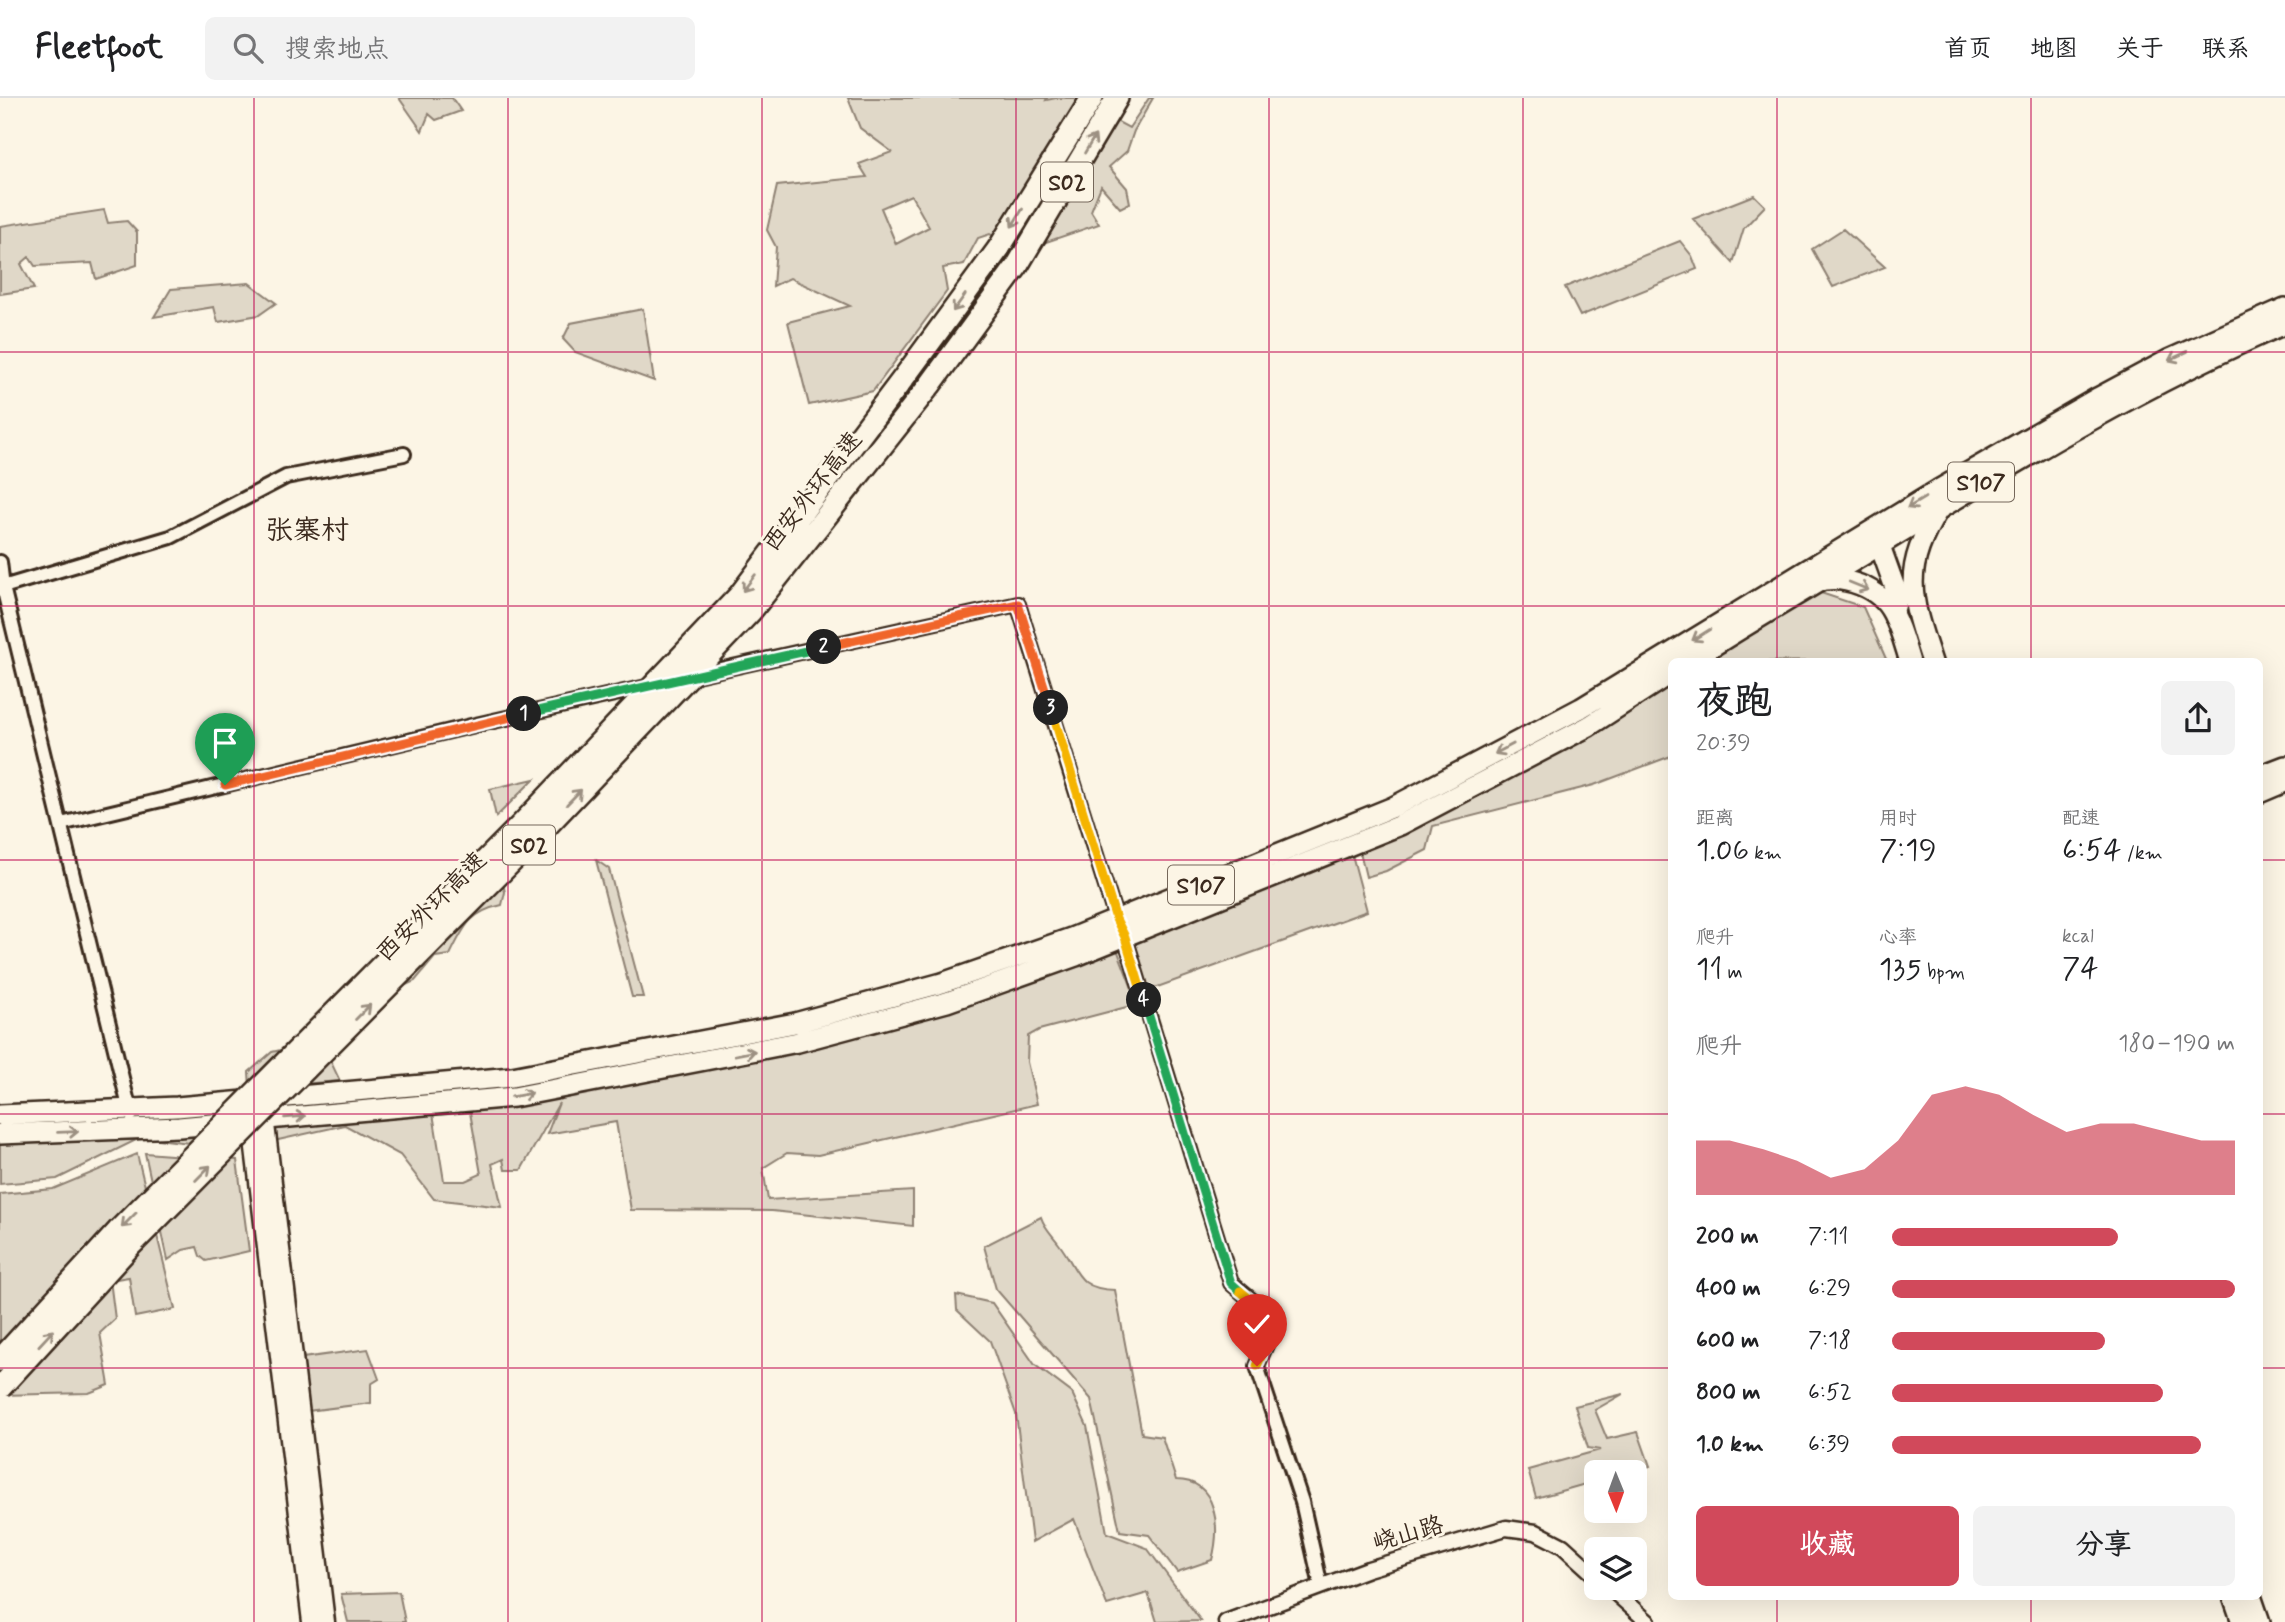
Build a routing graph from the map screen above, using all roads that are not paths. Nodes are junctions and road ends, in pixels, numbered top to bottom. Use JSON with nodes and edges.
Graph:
{"nodes":[{"id":1,"x":1092,"y":98,"type":"edge"},
{"id":2,"x":1117,"y":98,"type":"edge"},
{"id":3,"x":2285,"y":308,"type":"edge"},
{"id":4,"x":2285,"y":324,"type":"edge"},
{"id":5,"x":404,"y":454,"type":"dead end"},
{"id":6,"x":1940,"y":507,"type":"junction"},
{"id":7,"x":1877,"y":537,"type":"junction"},
{"id":8,"x":0,"y":562,"type":"edge"},
{"id":9,"x":1816,"y":582,"type":"junction"},
{"id":10,"x":3,"y":587,"type":"junction"},
{"id":11,"x":1902,"y":606,"type":"junction"},
{"id":12,"x":1694,"y":658,"type":"edge"},
{"id":13,"x":1909,"y":658,"type":"edge"},
{"id":14,"x":1930,"y":658,"type":"edge"},
{"id":15,"x":1668,"y":675,"type":"edge"},
{"id":16,"x":2285,"y":766,"type":"edge"},
{"id":17,"x":2263,"y":774,"type":"edge"},
{"id":18,"x":2285,"y":782,"type":"edge"},
{"id":19,"x":2263,"y":791,"type":"edge"},
{"id":20,"x":61,"y":824,"type":"junction"},
{"id":21,"x":1120,"y":928,"type":"junction"},
{"id":22,"x":257,"y":1110,"type":"junction"},
{"id":23,"x":0,"y":1115,"type":"edge"},
{"id":24,"x":132,"y":1119,"type":"junction"},
{"id":25,"x":0,"y":1134,"type":"edge"},
{"id":26,"x":0,"y":1360,"type":"edge"},
{"id":27,"x":0,"y":1388,"type":"edge"},
{"id":28,"x":1584,"y":1565,"type":"edge"},
{"id":29,"x":1321,"y":1586,"type":"junction"},
{"id":30,"x":1623,"y":1600,"type":"edge"},
{"id":31,"x":2234,"y":1600,"type":"edge"},
{"id":32,"x":2252,"y":1600,"type":"edge"},
{"id":33,"x":312,"y":1622,"type":"edge"},
{"id":34,"x":325,"y":1622,"type":"edge"},
{"id":35,"x":1226,"y":1622,"type":"edge"},
{"id":36,"x":1648,"y":1622,"type":"edge"},
{"id":37,"x":2242,"y":1622,"type":"edge"},
{"id":38,"x":2260,"y":1622,"type":"edge"}],
"edges":[{"from":1,"to":26,"type":"highway","name":"西安外环高速","number":"S02","one_way":true,"bridge":true},
{"from":27,"to":2,"type":"highway","name":"西安外环高速","number":"S02","one_way":true,"bridge":true},
{"from":3,"to":7,"type":"main road","number":"S107","one_way":true},
{"from":4,"to":6,"type":"main road","number":"S107"},
{"from":5,"to":10,"type":"street"},
{"from":6,"to":7,"type":"main road","number":"S107"},
{"from":6,"to":11,"type":"main road"},
{"from":7,"to":9,"type":"main road","number":"S107"},
{"from":7,"to":11,"type":"main road"},
{"from":7,"to":21,"type":"main road","number":"S107","one_way":true},
{"from":8,"to":10,"type":"street"},
{"from":9,"to":11,"type":"main road","one_way":true},
{"from":9,"to":12,"type":"main road","number":"S107"},
{"from":10,"to":20,"type":"street"},
{"from":11,"to":13,"type":"main road"},
{"from":11,"to":14,"type":"main road"},
{"from":15,"to":21,"type":"main road","number":"S107"},
{"from":16,"to":17,"type":"main road"},
{"from":18,"to":19,"type":"main road"},
{"from":20,"to":21,"type":"street"},
{"from":20,"to":24,"type":"street"},
{"from":21,"to":22,"type":"main road","number":"S107"},
{"from":21,"to":29,"type":"street"},
{"from":22,"to":24,"type":"main road","number":"S107"},
{"from":22,"to":33,"type":"main road"},
{"from":22,"to":34,"type":"main road"},
{"from":23,"to":24,"type":"main road","number":"S107"},
{"from":25,"to":24,"type":"main road","number":"S107","one_way":true},
{"from":28,"to":29,"type":"street","name":"峣山路"},
{"from":29,"to":35,"type":"street","name":"峣山路"},
{"from":30,"to":36,"type":"street"},
{"from":31,"to":37,"type":"main road"},
{"from":32,"to":38,"type":"main road"}]}
